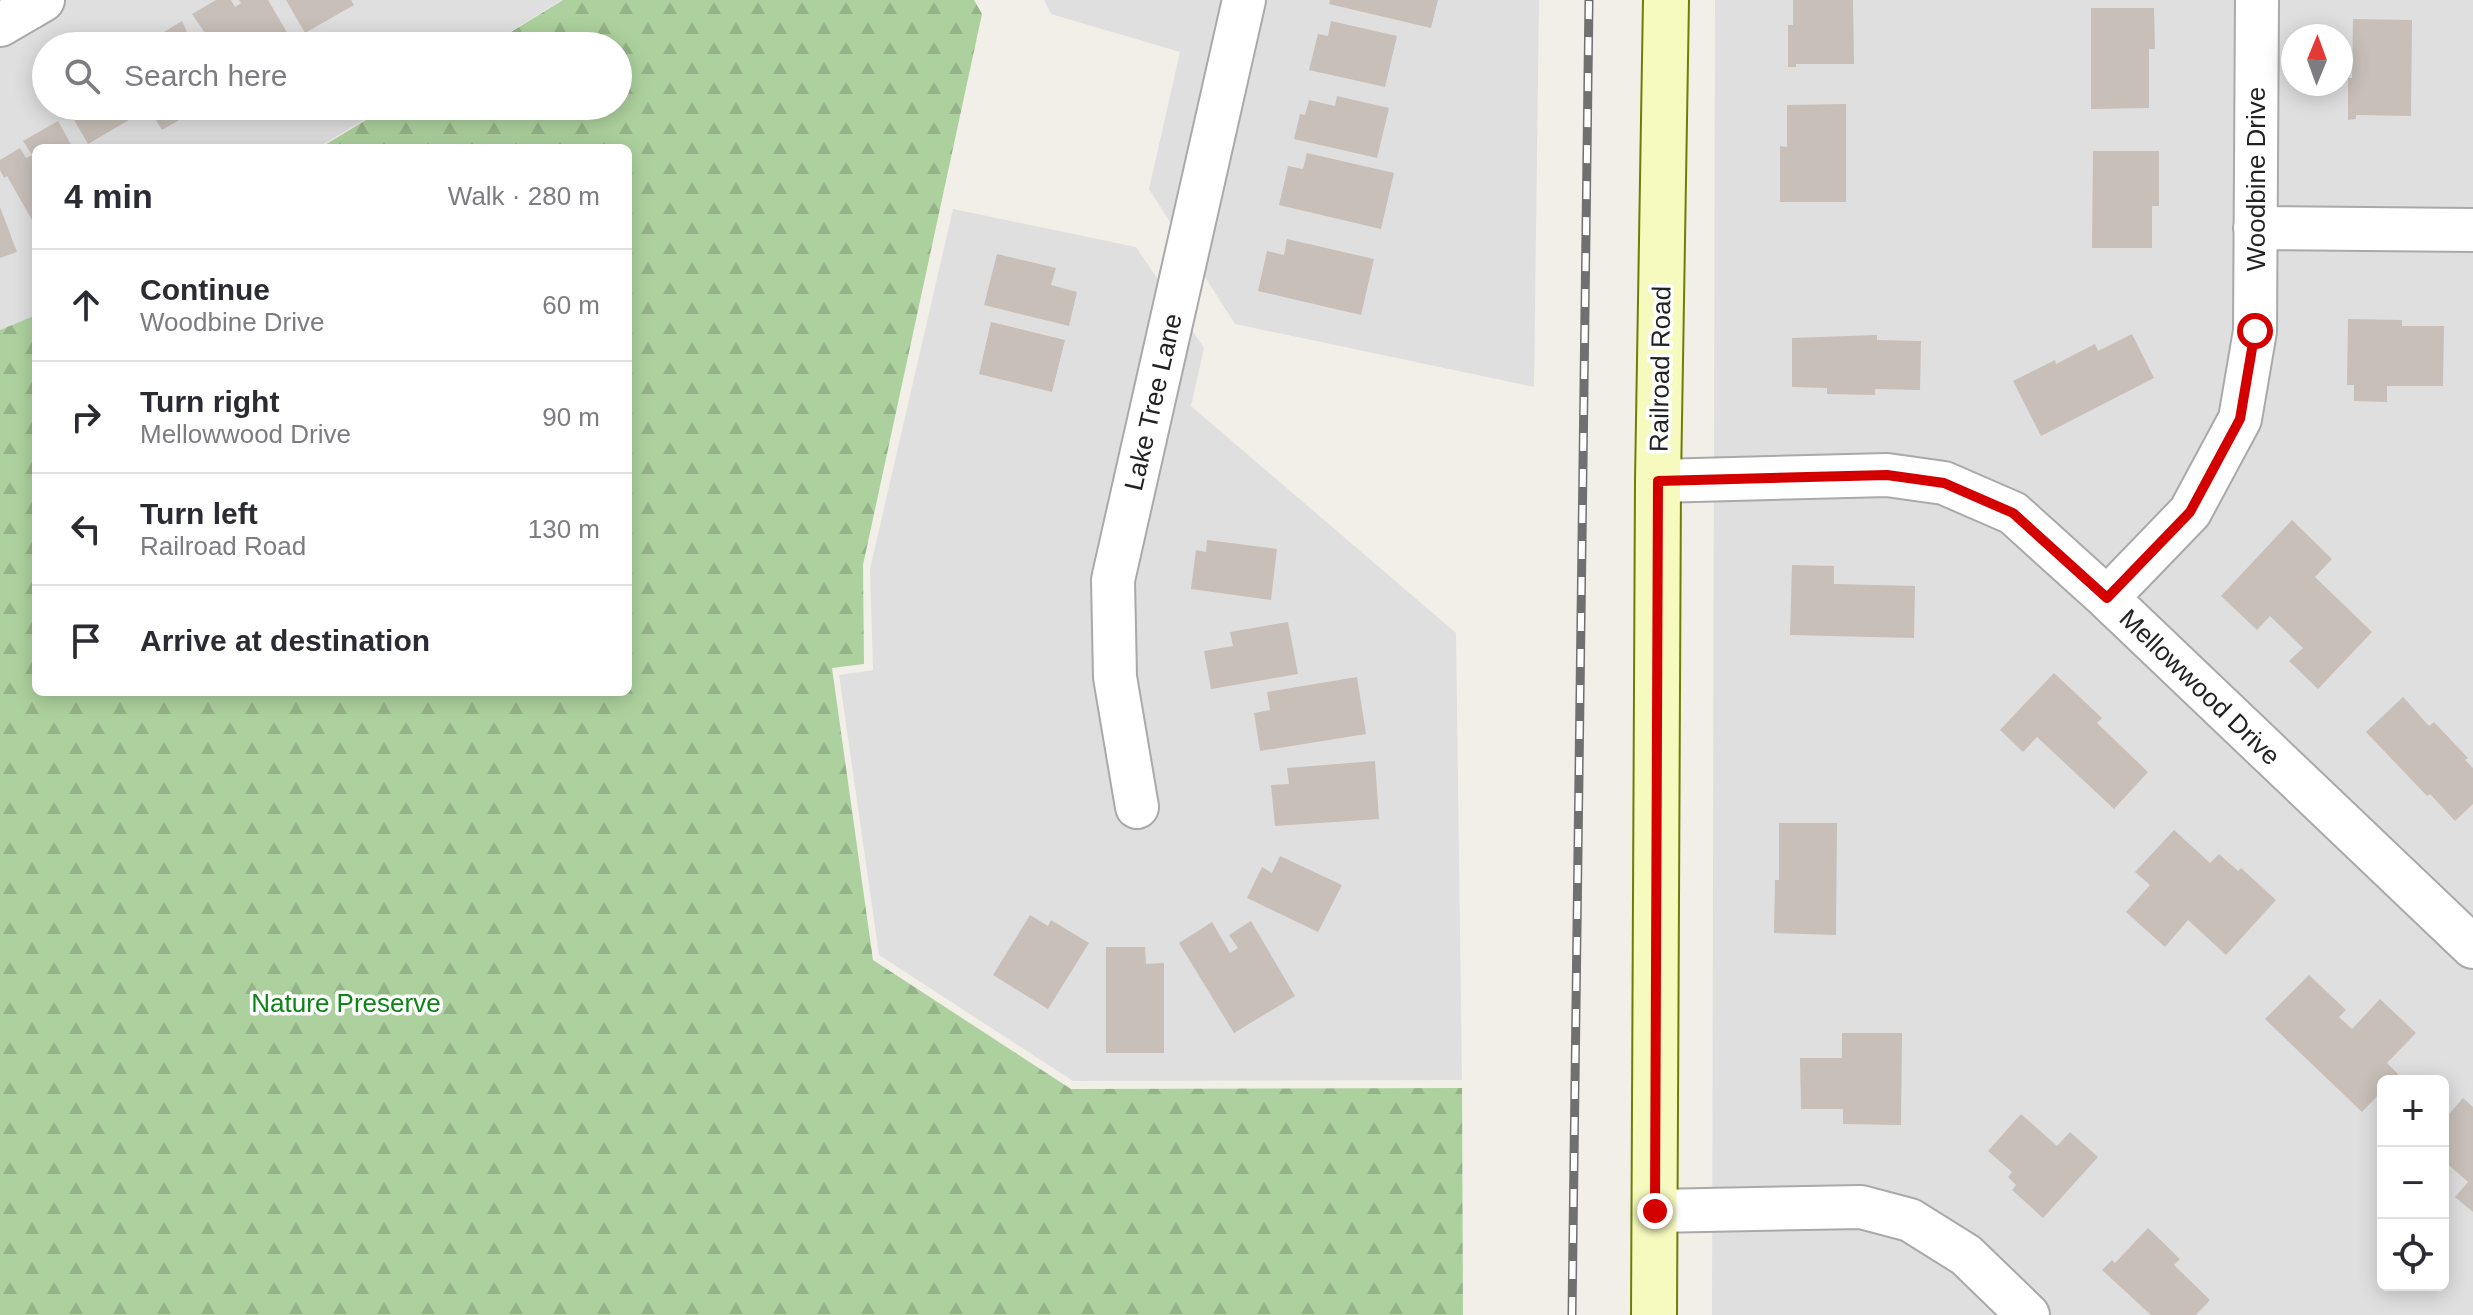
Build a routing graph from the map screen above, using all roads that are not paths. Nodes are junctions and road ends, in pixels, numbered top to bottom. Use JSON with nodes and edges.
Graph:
{"nodes":[{"id":1,"x":43,"y":0,"type":"edge"},
{"id":2,"x":1244,"y":0,"type":"edge"},
{"id":3,"x":1666,"y":0,"type":"edge"},
{"id":4,"x":2257,"y":0,"type":"edge"},
{"id":5,"x":0,"y":25,"type":"edge"},
{"id":6,"x":2255,"y":228,"type":"junction"},
{"id":7,"x":2473,"y":230,"type":"edge"},
{"id":8,"x":1658,"y":481,"type":"junction"},
{"id":9,"x":2107,"y":598,"type":"junction"},
{"id":10,"x":1137,"y":807,"type":"dead end"},
{"id":11,"x":2473,"y":947,"type":"edge"},
{"id":12,"x":1655,"y":1211,"type":"junction"},
{"id":13,"x":1654,"y":1315,"type":"edge"},
{"id":14,"x":2028,"y":1315,"type":"edge"}],
"edges":[{"from":1,"to":5,"type":"street"},
{"from":2,"to":10,"type":"street","name":"Lake Tree Lane"},
{"from":3,"to":8,"type":"street","name":"Railroad Road"},
{"from":4,"to":6,"type":"street","name":"Woodbine Drive"},
{"from":6,"to":7,"type":"street"},
{"from":6,"to":9,"type":"street","name":"Woodbine Drive"},
{"from":8,"to":9,"type":"street","name":"Mellowwood Drive"},
{"from":8,"to":12,"type":"street","name":"Railroad Road"},
{"from":9,"to":11,"type":"street","name":"Mellowwood Drive"},
{"from":12,"to":13,"type":"street","name":"Railroad Road"},
{"from":12,"to":14,"type":"street"}]}
